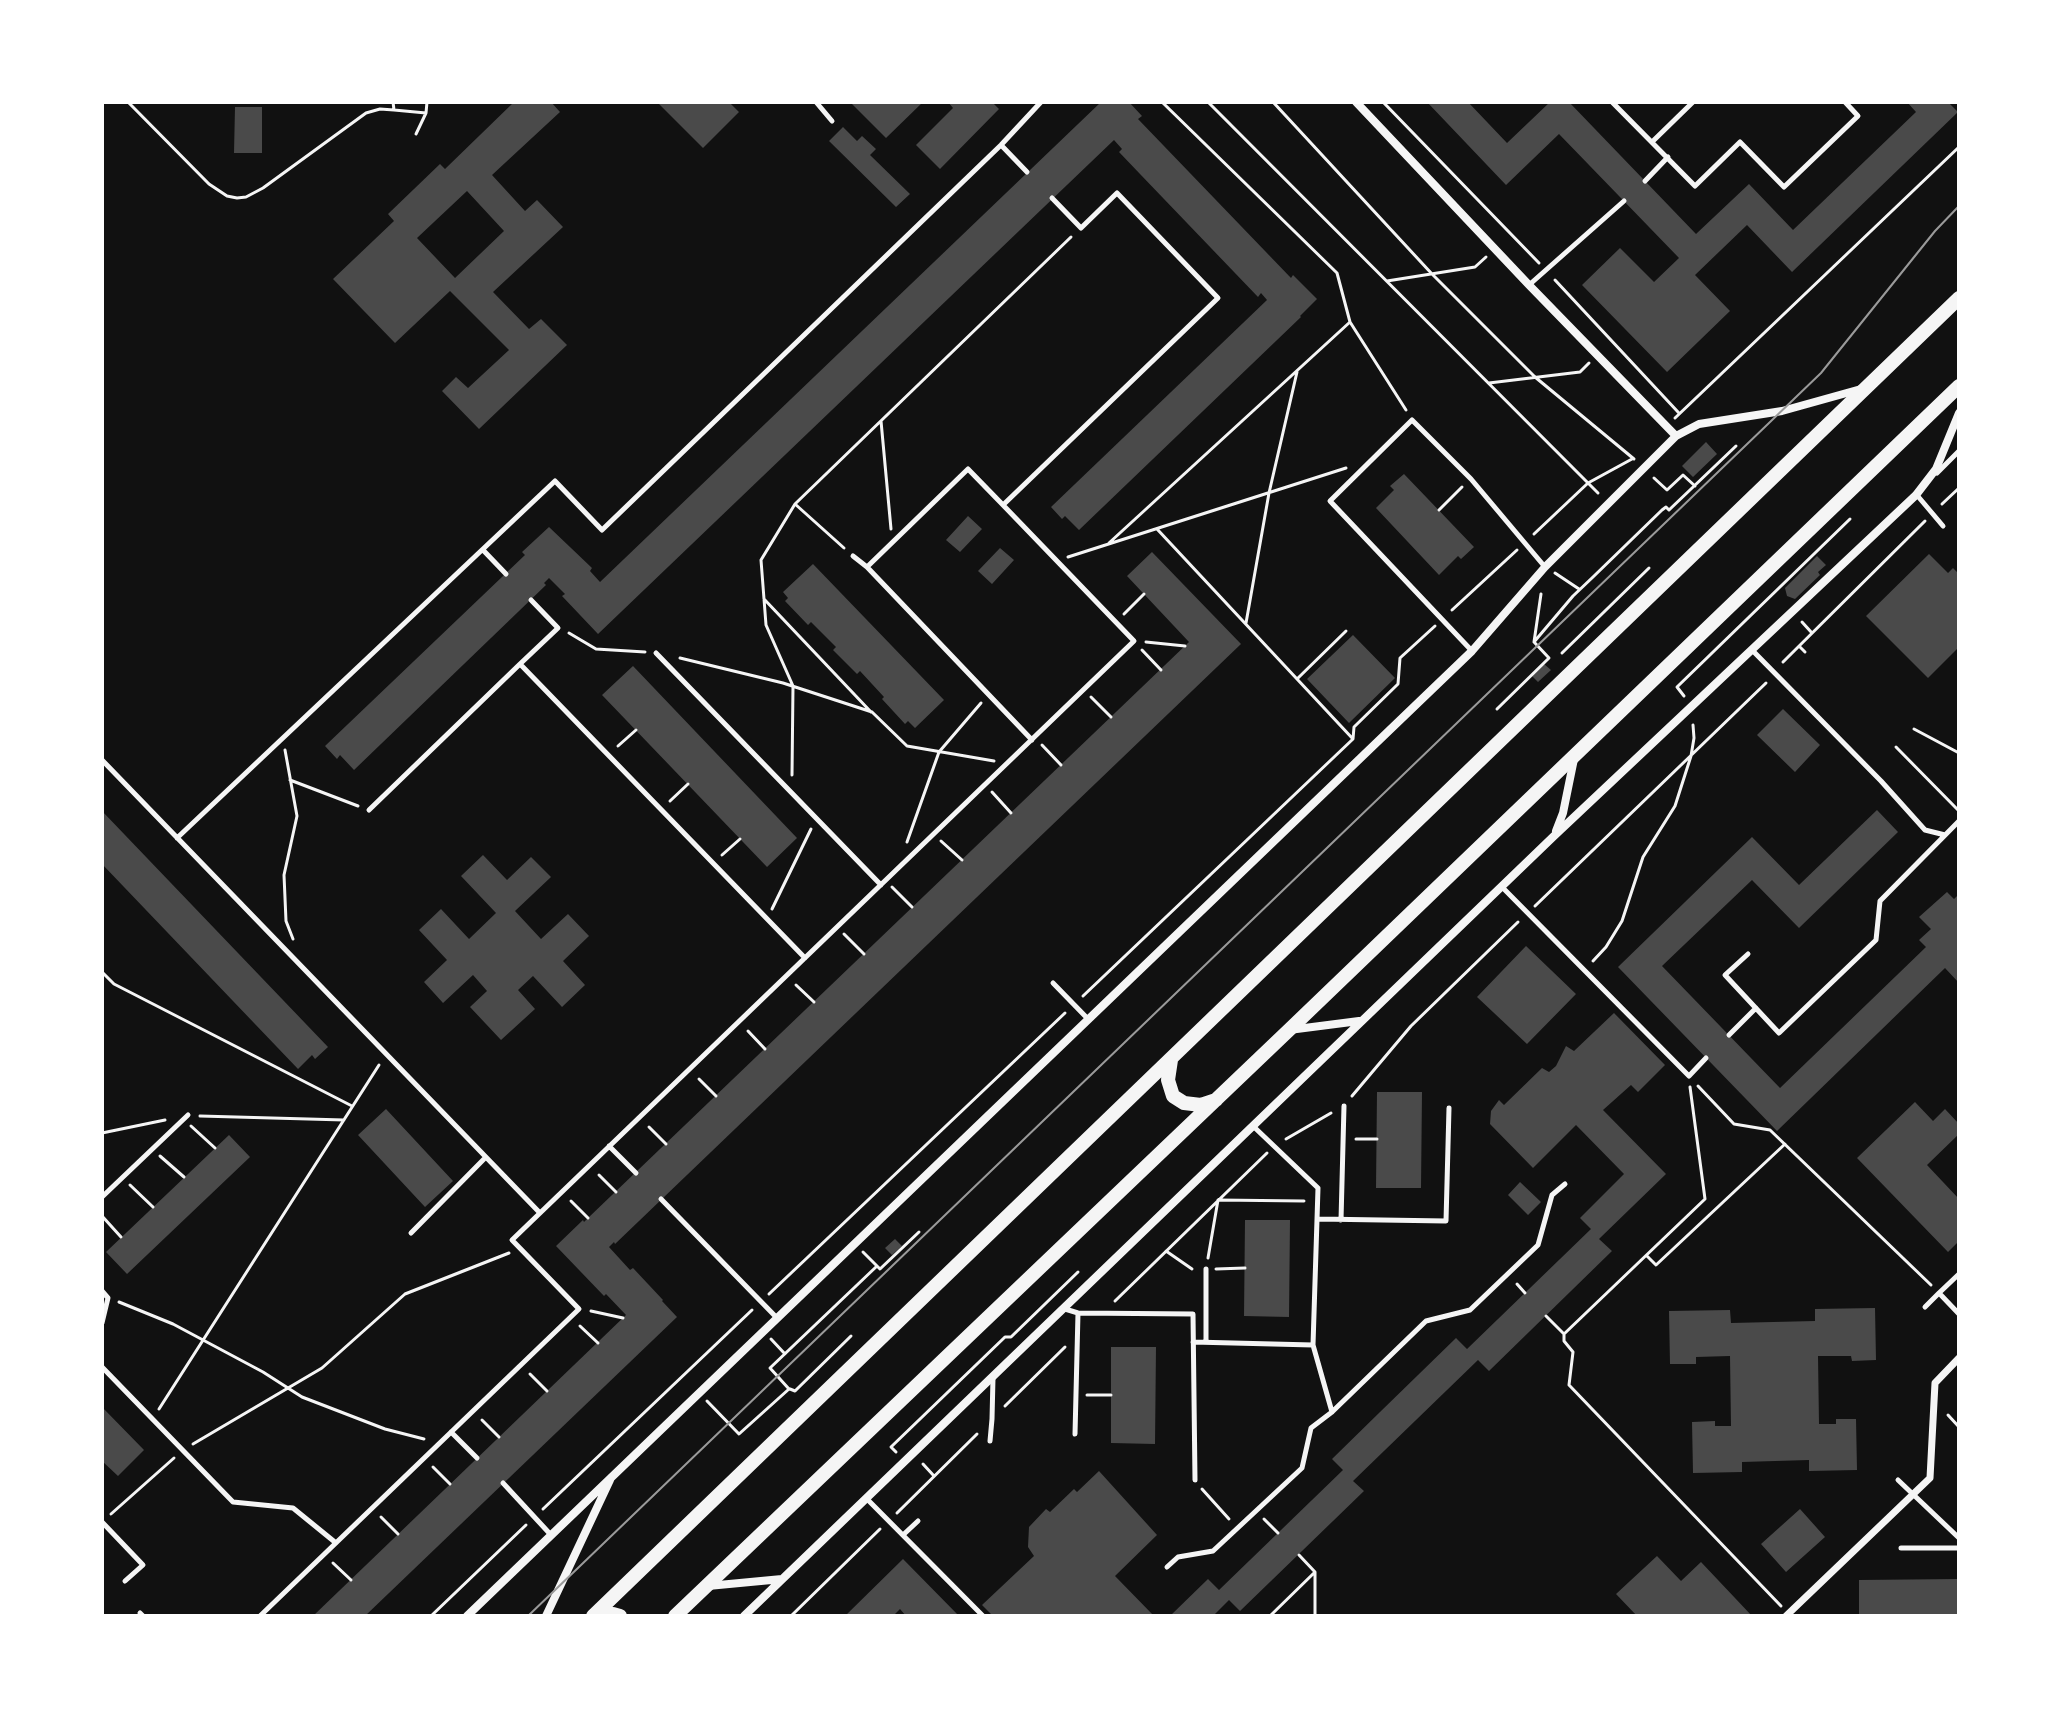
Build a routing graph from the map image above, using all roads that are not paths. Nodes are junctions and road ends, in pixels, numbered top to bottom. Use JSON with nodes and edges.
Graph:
{"nodes":[{"id":1,"x":816,"y":102,"type":"edge"},
{"id":2,"x":1041,"y":102,"type":"edge"},
{"id":3,"x":1356,"y":102,"type":"edge"},
{"id":4,"x":1612,"y":102,"type":"edge"},
{"id":5,"x":1693,"y":102,"type":"edge"},
{"id":6,"x":1845,"y":102,"type":"edge"},
{"id":7,"x":832,"y":121,"type":"dead end"},
{"id":8,"x":1652,"y":142,"type":"junction"},
{"id":9,"x":1001,"y":145,"type":"junction"},
{"id":10,"x":1668,"y":157,"type":"junction"},
{"id":11,"x":1027,"y":172,"type":"dead end"},
{"id":12,"x":1645,"y":181,"type":"dead end"},
{"id":13,"x":1052,"y":198,"type":"dead end"},
{"id":14,"x":1624,"y":201,"type":"dead end"},
{"id":15,"x":1529,"y":285,"type":"junction"},
{"id":16,"x":1959,"y":298,"type":"edge"},
{"id":17,"x":1959,"y":386,"type":"edge"},
{"id":18,"x":1866,"y":388,"type":"junction"},
{"id":19,"x":1959,"y":413,"type":"edge"},
{"id":20,"x":1676,"y":436,"type":"junction"},
{"id":21,"x":1959,"y":451,"type":"edge"},
{"id":22,"x":1916,"y":495,"type":"junction"},
{"id":23,"x":1003,"y":505,"type":"junction"},
{"id":24,"x":1943,"y":526,"type":"dead end"},
{"id":25,"x":483,"y":550,"type":"junction"},
{"id":26,"x":853,"y":556,"type":"road end"},
{"id":27,"x":867,"y":567,"type":"junction"},
{"id":28,"x":1545,"y":567,"type":"junction"},
{"id":29,"x":506,"y":574,"type":"dead end"},
{"id":30,"x":531,"y":600,"type":"dead end"},
{"id":31,"x":1752,"y":650,"type":"junction"},
{"id":32,"x":1472,"y":651,"type":"junction"},
{"id":33,"x":656,"y":653,"type":"road end"},
{"id":34,"x":520,"y":664,"type":"junction"},
{"id":35,"x":1033,"y":738,"type":"junction"},
{"id":36,"x":1575,"y":754,"type":"junction"},
{"id":37,"x":102,"y":760,"type":"edge"},
{"id":38,"x":369,"y":810,"type":"road end"},
{"id":39,"x":1959,"y":821,"type":"edge"},
{"id":40,"x":1945,"y":835,"type":"junction"},
{"id":41,"x":1554,"y":836,"type":"junction"},
{"id":42,"x":177,"y":838,"type":"junction"},
{"id":43,"x":883,"y":883,"type":"junction"},
{"id":44,"x":1501,"y":887,"type":"junction"},
{"id":45,"x":1748,"y":954,"type":"dead end"},
{"id":46,"x":805,"y":958,"type":"junction"},
{"id":47,"x":1053,"y":983,"type":"dead end"},
{"id":48,"x":1756,"y":1008,"type":"junction"},
{"id":49,"x":1088,"y":1019,"type":"junction"},
{"id":50,"x":1361,"y":1021,"type":"junction"},
{"id":51,"x":1289,"y":1030,"type":"junction"},
{"id":52,"x":1729,"y":1035,"type":"dead end"},
{"id":53,"x":1706,"y":1058,"type":"dead end"},
{"id":54,"x":1171,"y":1059,"type":"junction"},
{"id":55,"x":1217,"y":1099,"type":"junction"},
{"id":56,"x":1344,"y":1106,"type":"road end"},
{"id":57,"x":1449,"y":1108,"type":"dead end"},
{"id":58,"x":186,"y":1117,"type":"road end"},
{"id":59,"x":1253,"y":1126,"type":"junction"},
{"id":60,"x":609,"y":1146,"type":"junction"},
{"id":61,"x":485,"y":1158,"type":"junction"},
{"id":62,"x":636,"y":1173,"type":"dead end"},
{"id":63,"x":1565,"y":1184,"type":"dead end"},
{"id":64,"x":102,"y":1197,"type":"edge"},
{"id":65,"x":661,"y":1199,"type":"dead end"},
{"id":66,"x":540,"y":1213,"type":"junction"},
{"id":67,"x":1318,"y":1219,"type":"junction"},
{"id":68,"x":1341,"y":1220,"type":"junction"},
{"id":69,"x":411,"y":1233,"type":"dead end"},
{"id":70,"x":1206,"y":1269,"type":"road end"},
{"id":71,"x":1959,"y":1274,"type":"edge"},
{"id":72,"x":102,"y":1291,"type":"edge"},
{"id":73,"x":1939,"y":1293,"type":"junction"},
{"id":74,"x":1925,"y":1307,"type":"dead end"},
{"id":75,"x":1063,"y":1308,"type":"junction"},
{"id":76,"x":1078,"y":1313,"type":"junction"},
{"id":77,"x":1959,"y":1314,"type":"edge"},
{"id":78,"x":777,"y":1318,"type":"junction"},
{"id":79,"x":102,"y":1323,"type":"edge"},
{"id":80,"x":1193,"y":1342,"type":"junction"},
{"id":81,"x":1206,"y":1342,"type":"junction"},
{"id":82,"x":1313,"y":1345,"type":"junction"},
{"id":83,"x":1959,"y":1358,"type":"edge"},
{"id":84,"x":102,"y":1367,"type":"edge"},
{"id":85,"x":993,"y":1376,"type":"junction"},
{"id":86,"x":1332,"y":1412,"type":"junction"},
{"id":87,"x":451,"y":1432,"type":"junction"},
{"id":88,"x":1075,"y":1434,"type":"dead end"},
{"id":89,"x":990,"y":1441,"type":"dead end"},
{"id":90,"x":477,"y":1458,"type":"dead end"},
{"id":91,"x":612,"y":1476,"type":"junction"},
{"id":92,"x":1195,"y":1480,"type":"road end"},
{"id":93,"x":1898,"y":1480,"type":"dead end"},
{"id":94,"x":503,"y":1483,"type":"dead end"},
{"id":95,"x":1913,"y":1494,"type":"junction"},
{"id":96,"x":866,"y":1498,"type":"junction"},
{"id":97,"x":918,"y":1521,"type":"dead end"},
{"id":98,"x":102,"y":1522,"type":"edge"},
{"id":99,"x":551,"y":1535,"type":"junction"},
{"id":100,"x":903,"y":1535,"type":"junction"},
{"id":101,"x":1959,"y":1538,"type":"edge"},
{"id":102,"x":336,"y":1543,"type":"junction"},
{"id":103,"x":1901,"y":1548,"type":"dead end"},
{"id":104,"x":1959,"y":1548,"type":"edge"},
{"id":105,"x":1167,"y":1567,"type":"dead end"},
{"id":106,"x":782,"y":1579,"type":"junction"},
{"id":107,"x":125,"y":1581,"type":"dead end"},
{"id":108,"x":707,"y":1586,"type":"junction"},
{"id":109,"x":1787,"y":1615,"type":"edge"},
{"id":110,"x":260,"y":1616,"type":"edge"},
{"id":111,"x":467,"y":1616,"type":"edge"},
{"id":112,"x":546,"y":1616,"type":"edge"},
{"id":113,"x":593,"y":1616,"type":"edge"},
{"id":114,"x":609,"y":1616,"type":"edge"},
{"id":115,"x":620,"y":1616,"type":"edge"},
{"id":116,"x":675,"y":1616,"type":"edge"},
{"id":117,"x":744,"y":1616,"type":"edge"},
{"id":118,"x":983,"y":1616,"type":"edge"}],
"edges":[{"from":1,"to":7,"type":"lane"},
{"from":2,"to":9,"type":"lane"},
{"from":3,"to":15,"type":"street"},
{"from":4,"to":8,"type":"lane"},
{"from":5,"to":8,"type":"lane"},
{"from":6,"to":10,"type":"lane"},
{"from":8,"to":10,"type":"lane"},
{"from":9,"to":11,"type":"lane"},
{"from":9,"to":25,"type":"lane"},
{"from":10,"to":12,"type":"lane"},
{"from":13,"to":23,"type":"lane"},
{"from":14,"to":15,"type":"lane"},
{"from":15,"to":20,"type":"street"},
{"from":16,"to":18,"type":"main road"},
{"from":17,"to":36,"type":"main road"},
{"from":18,"to":20,"type":"street"},
{"from":18,"to":54,"type":"main road"},
{"from":19,"to":22,"type":"street"},
{"from":20,"to":28,"type":"street"},
{"from":21,"to":22,"type":"lane"},
{"from":22,"to":24,"type":"lane"},
{"from":22,"to":31,"type":"street"},
{"from":23,"to":27,"type":"lane"},
{"from":23,"to":35,"type":"lane"},
{"from":25,"to":29,"type":"lane"},
{"from":25,"to":42,"type":"lane"},
{"from":26,"to":27,"type":"lane"},
{"from":27,"to":35,"type":"lane"},
{"from":28,"to":32,"type":"street"},
{"from":28,"to":32,"type":"lane"},
{"from":30,"to":34,"type":"lane"},
{"from":31,"to":40,"type":"lane"},
{"from":31,"to":41,"type":"street"},
{"from":32,"to":49,"type":"street"},
{"from":33,"to":43,"type":"lane"},
{"from":34,"to":38,"type":"lane"},
{"from":34,"to":46,"type":"lane"},
{"from":35,"to":43,"type":"lane"},
{"from":36,"to":41,"type":"street"},
{"from":36,"to":51,"type":"main road"},
{"from":37,"to":42,"type":"lane"},
{"from":39,"to":40,"type":"lane"},
{"from":40,"to":48,"type":"lane"},
{"from":41,"to":44,"type":"street"},
{"from":42,"to":61,"type":"lane"},
{"from":43,"to":46,"type":"lane"},
{"from":44,"to":50,"type":"street"},
{"from":44,"to":53,"type":"lane"},
{"from":45,"to":48,"type":"lane"},
{"from":46,"to":60,"type":"lane"},
{"from":47,"to":49,"type":"lane"},
{"from":48,"to":52,"type":"lane"},
{"from":49,"to":78,"type":"street"},
{"from":50,"to":51,"type":"street"},
{"from":50,"to":59,"type":"street"},
{"from":51,"to":55,"type":"main road"},
{"from":54,"to":55,"type":"main road"},
{"from":54,"to":113,"type":"main road"},
{"from":55,"to":108,"type":"main road"},
{"from":56,"to":68,"type":"lane"},
{"from":57,"to":68,"type":"lane"},
{"from":58,"to":64,"type":"lane"},
{"from":59,"to":67,"type":"lane"},
{"from":59,"to":75,"type":"street"},
{"from":60,"to":62,"type":"lane"},
{"from":60,"to":66,"type":"lane"},
{"from":61,"to":66,"type":"lane"},
{"from":61,"to":69,"type":"lane"},
{"from":63,"to":86,"type":"lane"},
{"from":65,"to":78,"type":"lane"},
{"from":66,"to":87,"type":"lane"},
{"from":67,"to":68,"type":"lane"},
{"from":67,"to":82,"type":"lane"},
{"from":70,"to":81,"type":"lane"},
{"from":71,"to":73,"type":"lane"},
{"from":72,"to":79,"type":"lane"},
{"from":73,"to":74,"type":"lane"},
{"from":73,"to":77,"type":"lane"},
{"from":75,"to":76,"type":"lane"},
{"from":75,"to":85,"type":"street"},
{"from":76,"to":80,"type":"lane"},
{"from":76,"to":88,"type":"lane"},
{"from":78,"to":91,"type":"street"},
{"from":80,"to":81,"type":"lane"},
{"from":80,"to":92,"type":"lane"},
{"from":81,"to":82,"type":"lane"},
{"from":82,"to":86,"type":"lane"},
{"from":83,"to":95,"type":"street"},
{"from":84,"to":102,"type":"lane"},
{"from":85,"to":89,"type":"lane"},
{"from":85,"to":96,"type":"street"},
{"from":86,"to":105,"type":"lane"},
{"from":87,"to":90,"type":"lane"},
{"from":87,"to":102,"type":"lane"},
{"from":91,"to":99,"type":"street"},
{"from":91,"to":112,"type":"street"},
{"from":93,"to":95,"type":"lane"},
{"from":94,"to":99,"type":"lane"},
{"from":95,"to":101,"type":"lane"},
{"from":95,"to":109,"type":"street"},
{"from":96,"to":100,"type":"lane"},
{"from":96,"to":106,"type":"street"},
{"from":97,"to":100,"type":"lane"},
{"from":98,"to":107,"type":"lane"},
{"from":99,"to":111,"type":"street"},
{"from":100,"to":118,"type":"lane"},
{"from":102,"to":110,"type":"lane"},
{"from":103,"to":104,"type":"lane"},
{"from":106,"to":108,"type":"street"},
{"from":106,"to":117,"type":"street"},
{"from":108,"to":116,"type":"main road"},
{"from":114,"to":115,"type":"main road"}]}
